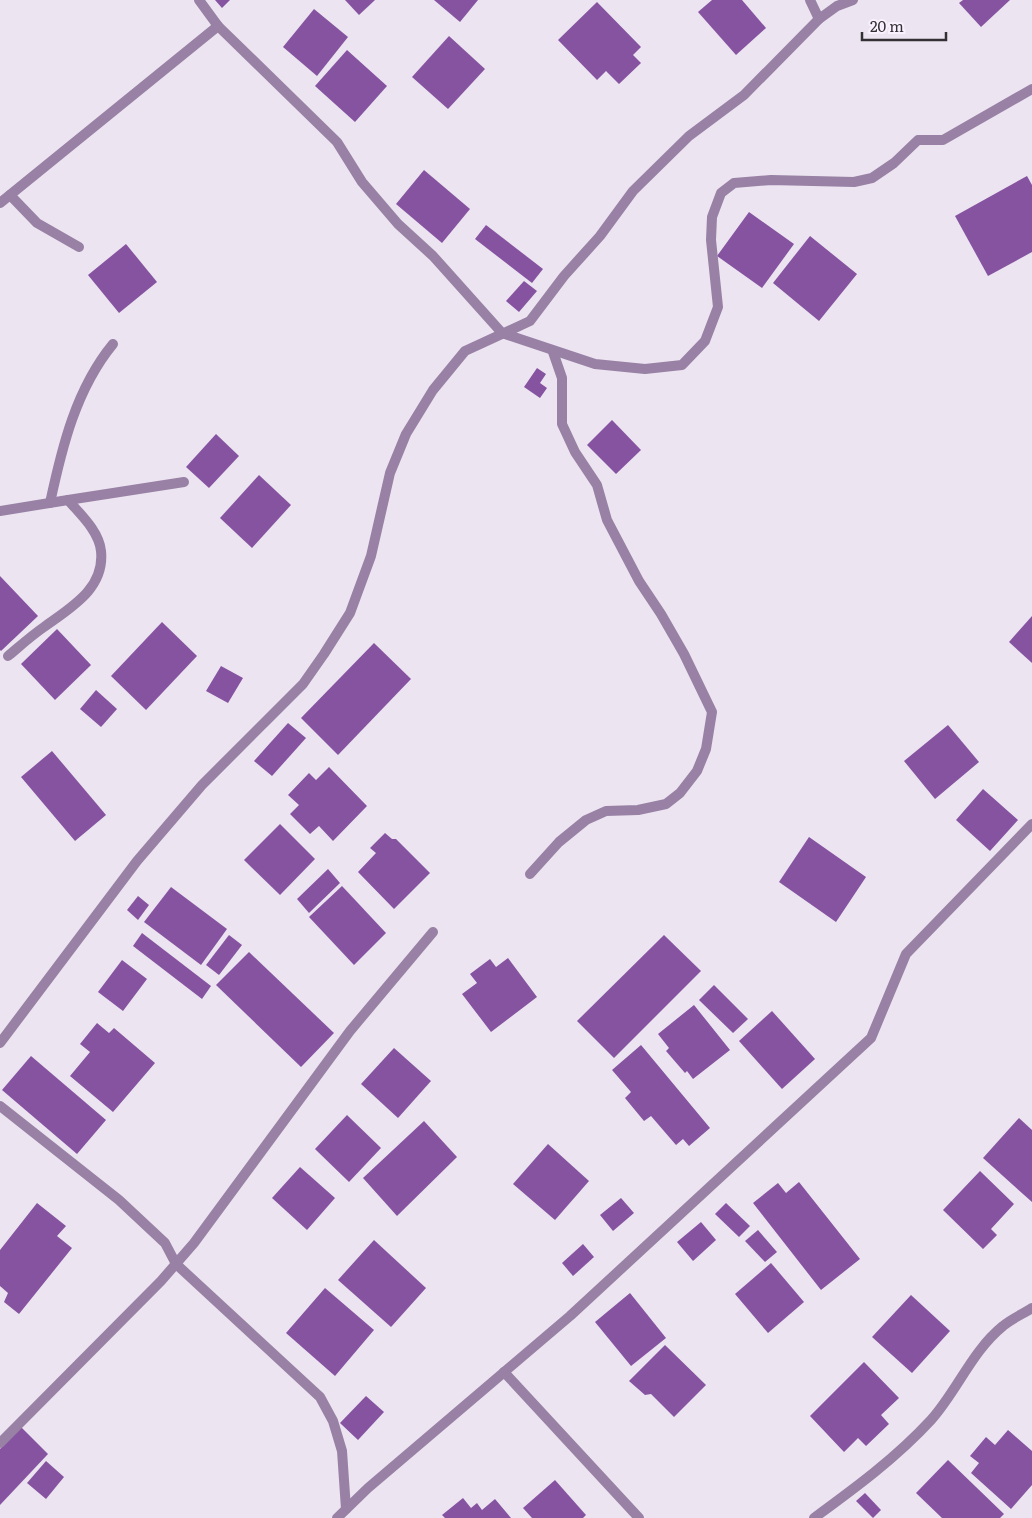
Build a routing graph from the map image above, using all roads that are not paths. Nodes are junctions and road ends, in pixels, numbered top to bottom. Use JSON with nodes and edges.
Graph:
{"nodes":[{"id":1,"x":199,"y":0,"type":"edge"},
{"id":2,"x":810,"y":0,"type":"edge"},
{"id":3,"x":853,"y":0,"type":"edge"},
{"id":4,"x":819,"y":19,"type":"junction"},
{"id":5,"x":218,"y":26,"type":"junction"},
{"id":6,"x":1032,"y":89,"type":"edge"},
{"id":7,"x":10,"y":195,"type":"junction"},
{"id":8,"x":0,"y":203,"type":"edge"},
{"id":9,"x":79,"y":247,"type":"dead end"},
{"id":10,"x":502,"y":333,"type":"junction"},
{"id":11,"x":113,"y":344,"type":"dead end"},
{"id":12,"x":554,"y":352,"type":"junction"},
{"id":13,"x":184,"y":482,"type":"dead end"},
{"id":14,"x":68,"y":500,"type":"junction"},
{"id":15,"x":50,"y":503,"type":"junction"},
{"id":16,"x":0,"y":511,"type":"edge"},
{"id":17,"x":8,"y":656,"type":"dead end"},
{"id":18,"x":1032,"y":824,"type":"edge"},
{"id":19,"x":530,"y":874,"type":"dead end"},
{"id":20,"x":432,"y":932,"type":"dead end"},
{"id":21,"x":0,"y":1043,"type":"edge"},
{"id":22,"x":0,"y":1106,"type":"edge"},
{"id":23,"x":176,"y":1264,"type":"junction"},
{"id":24,"x":1032,"y":1308,"type":"edge"},
{"id":25,"x":504,"y":1372,"type":"junction"},
{"id":26,"x":0,"y":1443,"type":"edge"},
{"id":27,"x":346,"y":1510,"type":"junction"},
{"id":28,"x":337,"y":1518,"type":"edge"},
{"id":29,"x":639,"y":1518,"type":"edge"},
{"id":30,"x":814,"y":1518,"type":"edge"}],
"edges":[{"from":1,"to":5,"type":"street"},
{"from":2,"to":4,"type":"street"},
{"from":3,"to":4,"type":"street"},
{"from":4,"to":10,"type":"street"},
{"from":5,"to":7,"type":"street"},
{"from":5,"to":10,"type":"street"},
{"from":6,"to":12,"type":"street"},
{"from":7,"to":8,"type":"street"},
{"from":7,"to":9,"type":"street"},
{"from":10,"to":12,"type":"street"},
{"from":10,"to":21,"type":"street"},
{"from":11,"to":15,"type":"street"},
{"from":12,"to":19,"type":"street"},
{"from":13,"to":14,"type":"street"},
{"from":14,"to":15,"type":"street"},
{"from":14,"to":17,"type":"street"},
{"from":15,"to":16,"type":"street"},
{"from":18,"to":25,"type":"street"},
{"from":20,"to":23,"type":"street"},
{"from":22,"to":23,"type":"street"},
{"from":23,"to":26,"type":"street"},
{"from":23,"to":27,"type":"street"},
{"from":24,"to":30,"type":"street"},
{"from":25,"to":27,"type":"street"},
{"from":25,"to":29,"type":"street"},
{"from":27,"to":28,"type":"street"}]}
